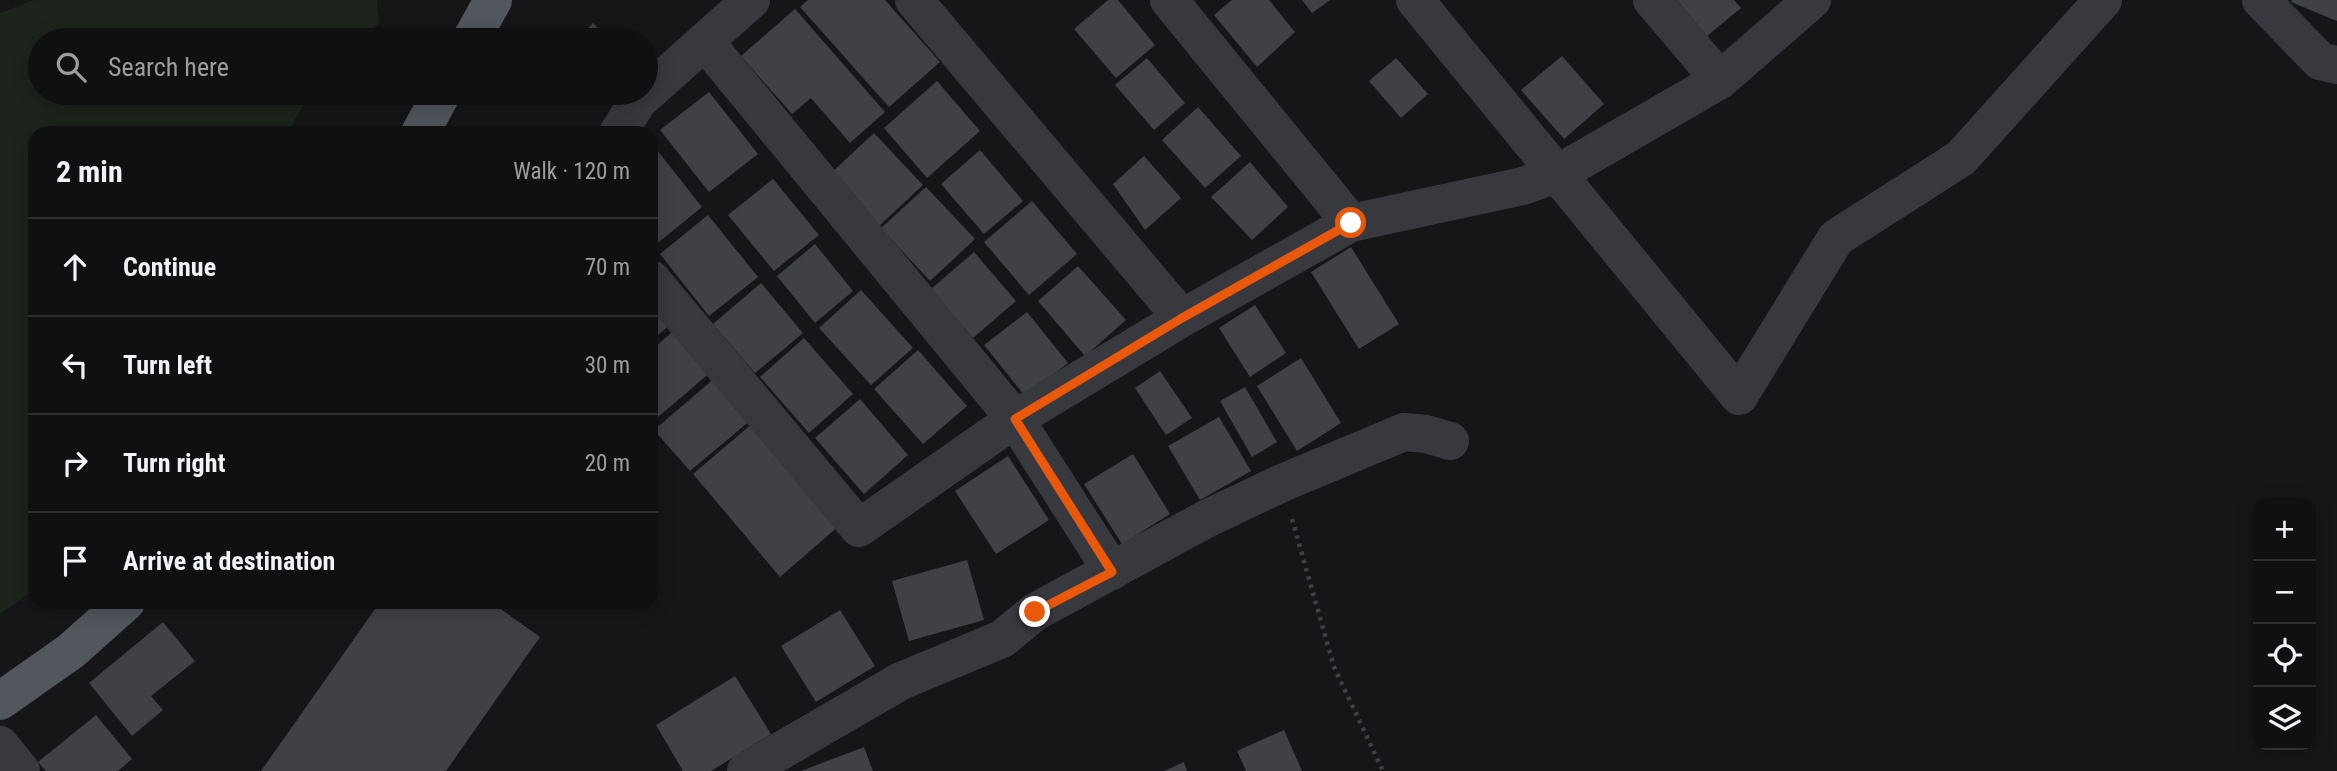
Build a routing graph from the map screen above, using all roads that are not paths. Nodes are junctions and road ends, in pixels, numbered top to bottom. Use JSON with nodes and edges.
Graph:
{"nodes":[{"id":1,"x":493,"y":0,"type":"edge"},
{"id":2,"x":751,"y":0,"type":"edge"},
{"id":3,"x":914,"y":0,"type":"edge"},
{"id":4,"x":1169,"y":0,"type":"edge"},
{"id":5,"x":1415,"y":0,"type":"edge"},
{"id":6,"x":1652,"y":0,"type":"edge"},
{"id":7,"x":1812,"y":0,"type":"edge"},
{"id":8,"x":2103,"y":0,"type":"edge"},
{"id":9,"x":2261,"y":0,"type":"edge"},
{"id":10,"x":478,"y":28,"type":"edge"},
{"id":11,"x":706,"y":43,"type":"junction"},
{"id":12,"x":2337,"y":65,"type":"edge"},
{"id":13,"x":1720,"y":80,"type":"junction"},
{"id":14,"x":658,"y":84,"type":"edge"},
{"id":15,"x":435,"y":105,"type":"edge"},
{"id":16,"x":636,"y":105,"type":"edge"},
{"id":17,"x":424,"y":126,"type":"edge"},
{"id":18,"x":622,"y":126,"type":"edge"},
{"id":19,"x":1559,"y":173,"type":"junction"},
{"id":20,"x":1351,"y":223,"type":"junction"},
{"id":21,"x":658,"y":287,"type":"edge"},
{"id":22,"x":1182,"y":318,"type":"junction"},
{"id":23,"x":1015,"y":419,"type":"junction"},
{"id":24,"x":1450,"y":441,"type":"dead end"},
{"id":25,"x":1112,"y":572,"type":"junction"},
{"id":26,"x":118,"y":609,"type":"edge"},
{"id":27,"x":0,"y":701,"type":"edge"},
{"id":28,"x":0,"y":745,"type":"edge"},
{"id":29,"x":21,"y":771,"type":"edge"},
{"id":30,"x":746,"y":771,"type":"edge"}],
"edges":[{"from":1,"to":10,"type":"main road"},
{"from":2,"to":11,"type":"street"},
{"from":3,"to":22,"type":"street"},
{"from":4,"to":20,"type":"street"},
{"from":5,"to":19,"type":"street"},
{"from":6,"to":13,"type":"street"},
{"from":7,"to":13,"type":"street"},
{"from":8,"to":19,"type":"street"},
{"from":9,"to":12,"type":"street"},
{"from":11,"to":14,"type":"street"},
{"from":11,"to":23,"type":"street"},
{"from":13,"to":19,"type":"street"},
{"from":15,"to":17,"type":"main road"},
{"from":16,"to":18,"type":"street"},
{"from":19,"to":20,"type":"street"},
{"from":20,"to":22,"type":"street"},
{"from":21,"to":23,"type":"street"},
{"from":22,"to":23,"type":"street"},
{"from":23,"to":25,"type":"street"},
{"from":24,"to":25,"type":"street"},
{"from":25,"to":30,"type":"street"},
{"from":26,"to":27,"type":"main road"},
{"from":28,"to":29,"type":"street"}]}
